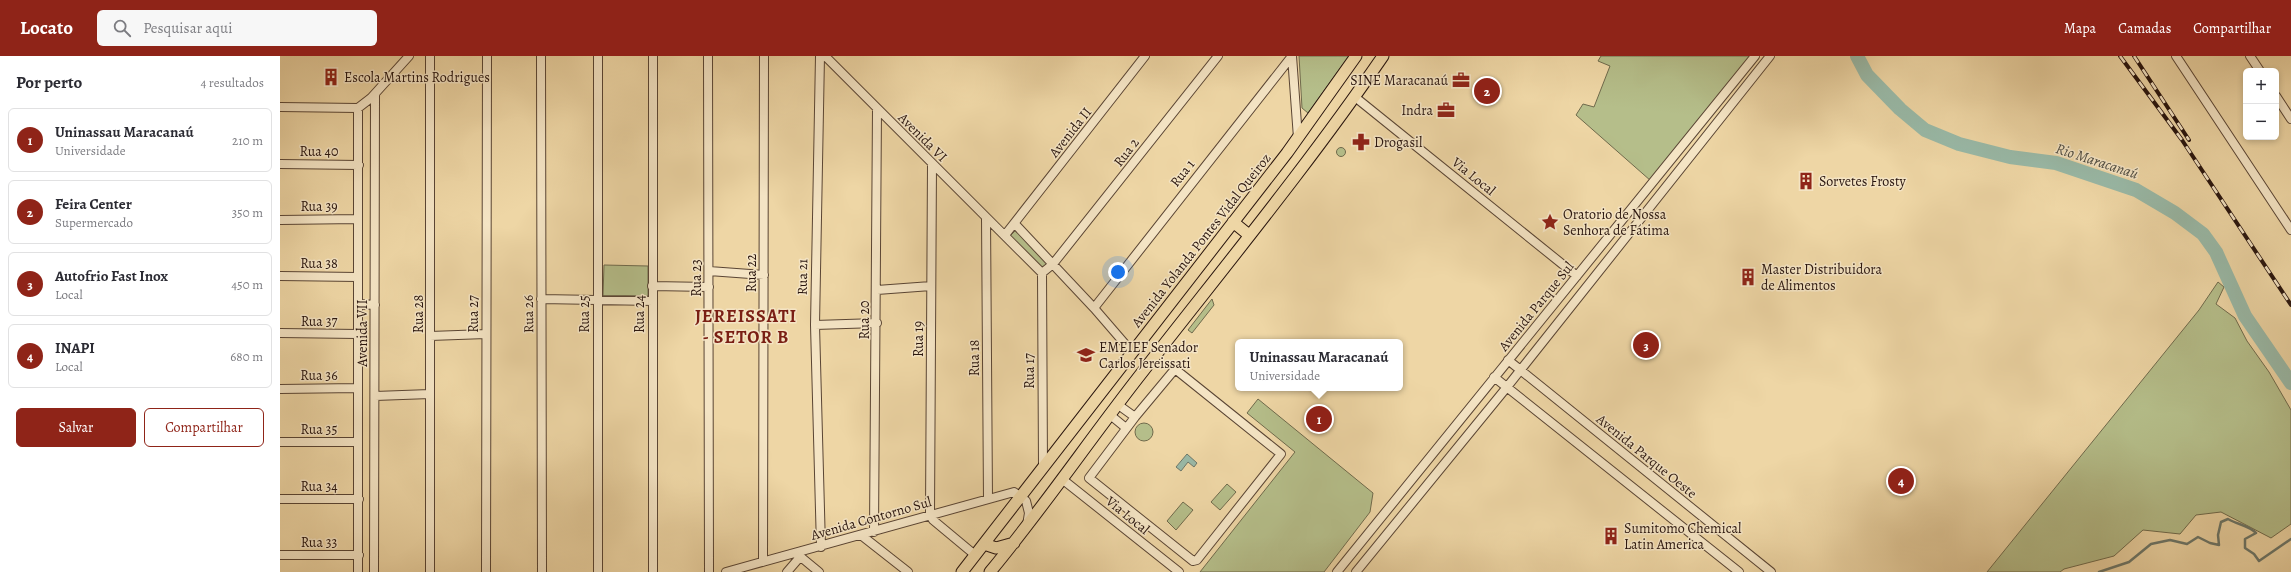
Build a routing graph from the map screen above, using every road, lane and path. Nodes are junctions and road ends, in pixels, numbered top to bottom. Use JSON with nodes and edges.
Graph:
{"nodes":[{"id":1,"x":410,"y":56,"type":"edge"},
{"id":2,"x":430,"y":56,"type":"edge"},
{"id":3,"x":487,"y":56,"type":"edge"},
{"id":4,"x":541,"y":56,"type":"edge"},
{"id":5,"x":598,"y":56,"type":"edge"},
{"id":6,"x":653,"y":56,"type":"edge"},
{"id":7,"x":708,"y":56,"type":"edge"},
{"id":8,"x":764,"y":56,"type":"edge"},
{"id":9,"x":820,"y":56,"type":"edge"},
{"id":10,"x":825,"y":56,"type":"edge"},
{"id":11,"x":1145,"y":56,"type":"edge"},
{"id":12,"x":1218,"y":56,"type":"edge"},
{"id":13,"x":1292,"y":56,"type":"edge"},
{"id":14,"x":1356,"y":56,"type":"edge"},
{"id":15,"x":1383,"y":56,"type":"edge"},
{"id":16,"x":1755,"y":56,"type":"edge"},
{"id":17,"x":1770,"y":56,"type":"edge"},
{"id":18,"x":2176,"y":56,"type":"edge"},
{"id":19,"x":2250,"y":56,"type":"edge"},
{"id":20,"x":2258,"y":68,"type":"edge"},
{"id":21,"x":375,"y":94,"type":"junction"},
{"id":22,"x":1355,"y":97,"type":"junction"},
{"id":23,"x":2279,"y":101,"type":"edge"},
{"id":24,"x":280,"y":107,"type":"edge"},
{"id":25,"x":358,"y":108,"type":"junction"},
{"id":26,"x":877,"y":109,"type":"junction"},
{"id":27,"x":2291,"y":119,"type":"edge"},
{"id":28,"x":1298,"y":138,"type":"junction"},
{"id":29,"x":280,"y":164,"type":"edge"},
{"id":30,"x":932,"y":164,"type":"junction"},
{"id":31,"x":359,"y":165,"type":"junction"},
{"id":32,"x":986,"y":218,"type":"junction"},
{"id":33,"x":358,"y":219,"type":"junction"},
{"id":34,"x":280,"y":220,"type":"edge"},
{"id":35,"x":1233,"y":222,"type":"junction"},
{"id":36,"x":1015,"y":224,"type":"junction"},
{"id":37,"x":2291,"y":230,"type":"edge"},
{"id":38,"x":1005,"y":235,"type":"junction"},
{"id":39,"x":1249,"y":235,"type":"junction"},
{"id":40,"x":1218,"y":242,"type":"junction"},
{"id":41,"x":1234,"y":254,"type":"junction"},
{"id":42,"x":1054,"y":264,"type":"junction"},
{"id":43,"x":709,"y":271,"type":"junction"},
{"id":44,"x":1042,"y":274,"type":"junction"},
{"id":45,"x":764,"y":275,"type":"junction"},
{"id":46,"x":280,"y":276,"type":"edge"},
{"id":47,"x":1577,"y":276,"type":"junction"},
{"id":48,"x":358,"y":277,"type":"junction"},
{"id":49,"x":652,"y":286,"type":"junction"},
{"id":50,"x":931,"y":286,"type":"junction"},
{"id":51,"x":708,"y":287,"type":"junction"},
{"id":52,"x":877,"y":290,"type":"junction"},
{"id":53,"x":541,"y":299,"type":"junction"},
{"id":54,"x":597,"y":300,"type":"junction"},
{"id":55,"x":652,"y":301,"type":"junction"},
{"id":56,"x":358,"y":304,"type":"junction"},
{"id":57,"x":375,"y":305,"type":"junction"},
{"id":58,"x":1094,"y":308,"type":"junction"},
{"id":59,"x":877,"y":323,"type":"junction"},
{"id":60,"x":815,"y":326,"type":"junction"},
{"id":61,"x":280,"y":333,"type":"edge"},
{"id":62,"x":358,"y":334,"type":"junction"},
{"id":63,"x":486,"y":334,"type":"junction"},
{"id":64,"x":430,"y":336,"type":"junction"},
{"id":65,"x":1132,"y":352,"type":"junction"},
{"id":66,"x":1508,"y":360,"type":"junction"},
{"id":67,"x":1520,"y":371,"type":"junction"},
{"id":68,"x":1494,"y":377,"type":"junction"},
{"id":69,"x":1507,"y":387,"type":"junction"},
{"id":70,"x":358,"y":388,"type":"junction"},
{"id":71,"x":280,"y":389,"type":"edge"},
{"id":72,"x":430,"y":394,"type":"junction"},
{"id":73,"x":375,"y":396,"type":"junction"},
{"id":74,"x":1117,"y":404,"type":"junction"},
{"id":75,"x":1109,"y":414,"type":"junction"},
{"id":76,"x":1135,"y":417,"type":"junction"},
{"id":77,"x":1126,"y":428,"type":"junction"},
{"id":78,"x":280,"y":442,"type":"edge"},
{"id":79,"x":358,"y":442,"type":"junction"},
{"id":80,"x":1043,"y":468,"type":"junction"},
{"id":81,"x":359,"y":476,"type":"junction"},
{"id":82,"x":374,"y":476,"type":"junction"},
{"id":83,"x":1062,"y":479,"type":"junction"},
{"id":84,"x":1022,"y":496,"type":"junction"},
{"id":85,"x":988,"y":498,"type":"junction"},
{"id":86,"x":280,"y":499,"type":"edge"},
{"id":87,"x":359,"y":499,"type":"junction"},
{"id":88,"x":930,"y":515,"type":"junction"},
{"id":89,"x":1025,"y":529,"type":"junction"},
{"id":90,"x":874,"y":532,"type":"junction"},
{"id":91,"x":861,"y":535,"type":"junction"},
{"id":92,"x":1014,"y":543,"type":"junction"},
{"id":93,"x":984,"y":544,"type":"junction"},
{"id":94,"x":821,"y":547,"type":"junction"},
{"id":95,"x":280,"y":555,"type":"edge"},
{"id":96,"x":359,"y":555,"type":"junction"},
{"id":97,"x":798,"y":555,"type":"junction"},
{"id":98,"x":975,"y":556,"type":"junction"},
{"id":99,"x":763,"y":562,"type":"junction"},
{"id":100,"x":358,"y":572,"type":"edge"},
{"id":101,"x":374,"y":572,"type":"edge"},
{"id":102,"x":430,"y":572,"type":"edge"},
{"id":103,"x":486,"y":572,"type":"edge"},
{"id":104,"x":542,"y":572,"type":"edge"},
{"id":105,"x":598,"y":572,"type":"edge"},
{"id":106,"x":653,"y":572,"type":"edge"},
{"id":107,"x":709,"y":572,"type":"edge"},
{"id":108,"x":728,"y":572,"type":"edge"},
{"id":109,"x":787,"y":572,"type":"edge"},
{"id":110,"x":819,"y":572,"type":"edge"},
{"id":111,"x":908,"y":572,"type":"edge"},
{"id":112,"x":962,"y":572,"type":"edge"},
{"id":113,"x":990,"y":572,"type":"edge"},
{"id":114,"x":1179,"y":572,"type":"edge"},
{"id":115,"x":1337,"y":572,"type":"edge"},
{"id":116,"x":1356,"y":572,"type":"edge"},
{"id":117,"x":1739,"y":572,"type":"edge"},
{"id":118,"x":1771,"y":572,"type":"edge"}],
"edges":[{"from":1,"to":21,"type":"street"},
{"from":2,"to":64,"type":"street","name":"Rua 28"},
{"from":3,"to":63,"type":"street","name":"Rua 27"},
{"from":4,"to":53,"type":"street","name":"Rua 26"},
{"from":5,"to":54,"type":"street","name":"Rua 25"},
{"from":6,"to":49,"type":"street","name":"Rua 24"},
{"from":7,"to":43,"type":"street","name":"Rua 23"},
{"from":8,"to":45,"type":"street","name":"Rua 22"},
{"from":9,"to":60,"type":"street","name":"Rua 21"},
{"from":10,"to":26,"type":"street","name":"Avenida VI"},
{"from":11,"to":36,"type":"street","name":"Avenida II"},
{"from":12,"to":42,"type":"street","name":"Rua 2"},
{"from":13,"to":28,"type":"street"},
{"from":13,"to":58,"type":"street","name":"Rua 1"},
{"from":14,"to":28,"type":"main road","name":"Avenida Yolanda Pontes Vidal Queiroz"},
{"from":15,"to":22,"type":"main road"},
{"from":16,"to":47,"type":"street","name":"Avenida Parque Sul"},
{"from":17,"to":67,"type":"street","name":"Avenida Parque Sul"},
{"from":18,"to":37,"type":"street"},
{"from":19,"to":20,"type":"street"},
{"from":21,"to":25,"type":"street"},
{"from":21,"to":57,"type":"street","name":"Avenida VII"},
{"from":22,"to":39,"type":"main road"},
{"from":22,"to":47,"type":"street","name":"Via Local"},
{"from":23,"to":27,"type":"street"},
{"from":24,"to":25,"type":"street"},
{"from":25,"to":31,"type":"street","name":"Avenida VII"},
{"from":26,"to":30,"type":"street","name":"Avenida VI"},
{"from":26,"to":52,"type":"street","name":"Rua 20"},
{"from":28,"to":35,"type":"main road","name":"Avenida Yolanda Pontes Vidal Queiroz"},
{"from":29,"to":31,"type":"street","name":"Rua 40"},
{"from":30,"to":32,"type":"street","name":"Avenida VI"},
{"from":30,"to":50,"type":"street","name":"Rua 19"},
{"from":31,"to":33,"type":"street","name":"Avenida VII"},
{"from":32,"to":38,"type":"street","name":"Avenida VI"},
{"from":32,"to":85,"type":"street","name":"Rua 18"},
{"from":33,"to":34,"type":"street","name":"Rua 39"},
{"from":33,"to":48,"type":"street","name":"Avenida VII"},
{"from":35,"to":39,"type":"main road"},
{"from":35,"to":40,"type":"main road","name":"Avenida Yolanda Pontes Vidal Queiroz"},
{"from":36,"to":38,"type":"street","name":"Avenida II"},
{"from":36,"to":42,"type":"street"},
{"from":38,"to":44,"type":"street","name":"Avenida VI"},
{"from":39,"to":41,"type":"main road"},
{"from":40,"to":41,"type":"main road"},
{"from":40,"to":65,"type":"main road","name":"Avenida Yolanda Pontes Vidal Queiroz"},
{"from":41,"to":74,"type":"main road"},
{"from":42,"to":44,"type":"street","name":"Rua 2"},
{"from":42,"to":58,"type":"street"},
{"from":43,"to":45,"type":"street"},
{"from":43,"to":51,"type":"street","name":"Rua 23"},
{"from":44,"to":80,"type":"street","name":"Rua 17"},
{"from":45,"to":99,"type":"street","name":"Rua 22"},
{"from":46,"to":48,"type":"street","name":"Rua 38"},
{"from":47,"to":66,"type":"street","name":"Avenida Parque Sul"},
{"from":48,"to":56,"type":"street","name":"Avenida VII"},
{"from":49,"to":51,"type":"street"},
{"from":49,"to":55,"type":"street","name":"Rua 24"},
{"from":50,"to":52,"type":"street"},
{"from":50,"to":88,"type":"street","name":"Rua 19"},
{"from":51,"to":107,"type":"street","name":"Rua 23"},
{"from":52,"to":59,"type":"street","name":"Rua 20"},
{"from":53,"to":54,"type":"street"},
{"from":53,"to":104,"type":"street","name":"Rua 26"},
{"from":54,"to":55,"type":"street"},
{"from":54,"to":105,"type":"street","name":"Rua 25"},
{"from":55,"to":106,"type":"street","name":"Rua 24"},
{"from":56,"to":57,"type":"street"},
{"from":56,"to":62,"type":"street","name":"Avenida VII"},
{"from":57,"to":73,"type":"street","name":"Avenida VII"},
{"from":58,"to":65,"type":"street"},
{"from":59,"to":60,"type":"street"},
{"from":59,"to":90,"type":"street","name":"Rua 20"},
{"from":60,"to":94,"type":"street","name":"Rua 21"},
{"from":61,"to":62,"type":"street","name":"Rua 37"},
{"from":62,"to":70,"type":"street","name":"Avenida VII"},
{"from":63,"to":64,"type":"street"},
{"from":63,"to":103,"type":"street","name":"Rua 27"},
{"from":64,"to":72,"type":"street","name":"Rua 28"},
{"from":65,"to":80,"type":"main road","name":"Avenida Yolanda Pontes Vidal Queiroz"},
{"from":66,"to":67,"type":"street","name":"Avenida Parque Oeste"},
{"from":66,"to":68,"type":"street","name":"Avenida Parque Sul"},
{"from":67,"to":69,"type":"street","name":"Avenida Parque Sul"},
{"from":67,"to":118,"type":"street","name":"Avenida Parque Oeste"},
{"from":68,"to":69,"type":"street"},
{"from":68,"to":115,"type":"street","name":"Avenida Parque Sul"},
{"from":69,"to":116,"type":"street","name":"Avenida Parque Sul"},
{"from":69,"to":117,"type":"street"},
{"from":70,"to":71,"type":"street","name":"Rua 36"},
{"from":70,"to":79,"type":"street","name":"Avenida VII"},
{"from":72,"to":73,"type":"street"},
{"from":72,"to":102,"type":"street","name":"Rua 28"},
{"from":73,"to":82,"type":"street","name":"Avenida VII"},
{"from":74,"to":75,"type":"main road"},
{"from":74,"to":76,"type":"street"},
{"from":75,"to":77,"type":"street"},
{"from":75,"to":83,"type":"main road"},
{"from":76,"to":77,"type":"street"},
{"from":76,"to":77,"type":"street"},
{"from":78,"to":79,"type":"street","name":"Rua 35"},
{"from":79,"to":81,"type":"street","name":"Avenida VII"},
{"from":80,"to":84,"type":"main road","name":"Avenida Yolanda Pontes Vidal Queiroz"},
{"from":81,"to":82,"type":"street"},
{"from":81,"to":87,"type":"street","name":"Avenida VII"},
{"from":82,"to":101,"type":"street","name":"Avenida VII"},
{"from":83,"to":89,"type":"main road"},
{"from":83,"to":114,"type":"street","name":"Via Local"},
{"from":84,"to":85,"type":"street","name":"Avenida Contorno Sul"},
{"from":84,"to":89,"type":"street"},
{"from":84,"to":93,"type":"main road","name":"Avenida Yolanda Pontes Vidal Queiroz"},
{"from":85,"to":88,"type":"street","name":"Avenida Contorno Sul"},
{"from":86,"to":87,"type":"street","name":"Rua 34"},
{"from":87,"to":96,"type":"street","name":"Avenida VII"},
{"from":88,"to":90,"type":"street","name":"Avenida Contorno Sul"},
{"from":88,"to":98,"type":"street"},
{"from":89,"to":92,"type":"main road"},
{"from":90,"to":91,"type":"street","name":"Avenida Contorno Sul"},
{"from":91,"to":94,"type":"street","name":"Avenida Contorno Sul"},
{"from":91,"to":111,"type":"street"},
{"from":92,"to":93,"type":"main road"},
{"from":92,"to":113,"type":"main road"},
{"from":93,"to":98,"type":"main road","name":"Avenida Yolanda Pontes Vidal Queiroz"},
{"from":94,"to":97,"type":"street","name":"Avenida Contorno Sul"},
{"from":95,"to":96,"type":"street","name":"Rua 33"},
{"from":96,"to":100,"type":"street","name":"Avenida VII"},
{"from":97,"to":99,"type":"street","name":"Avenida Contorno Sul"},
{"from":97,"to":109,"type":"street"},
{"from":97,"to":110,"type":"street"},
{"from":98,"to":112,"type":"main road","name":"Avenida Yolanda Pontes Vidal Queiroz"},
{"from":99,"to":108,"type":"street","name":"Avenida Contorno Sul"}]}
